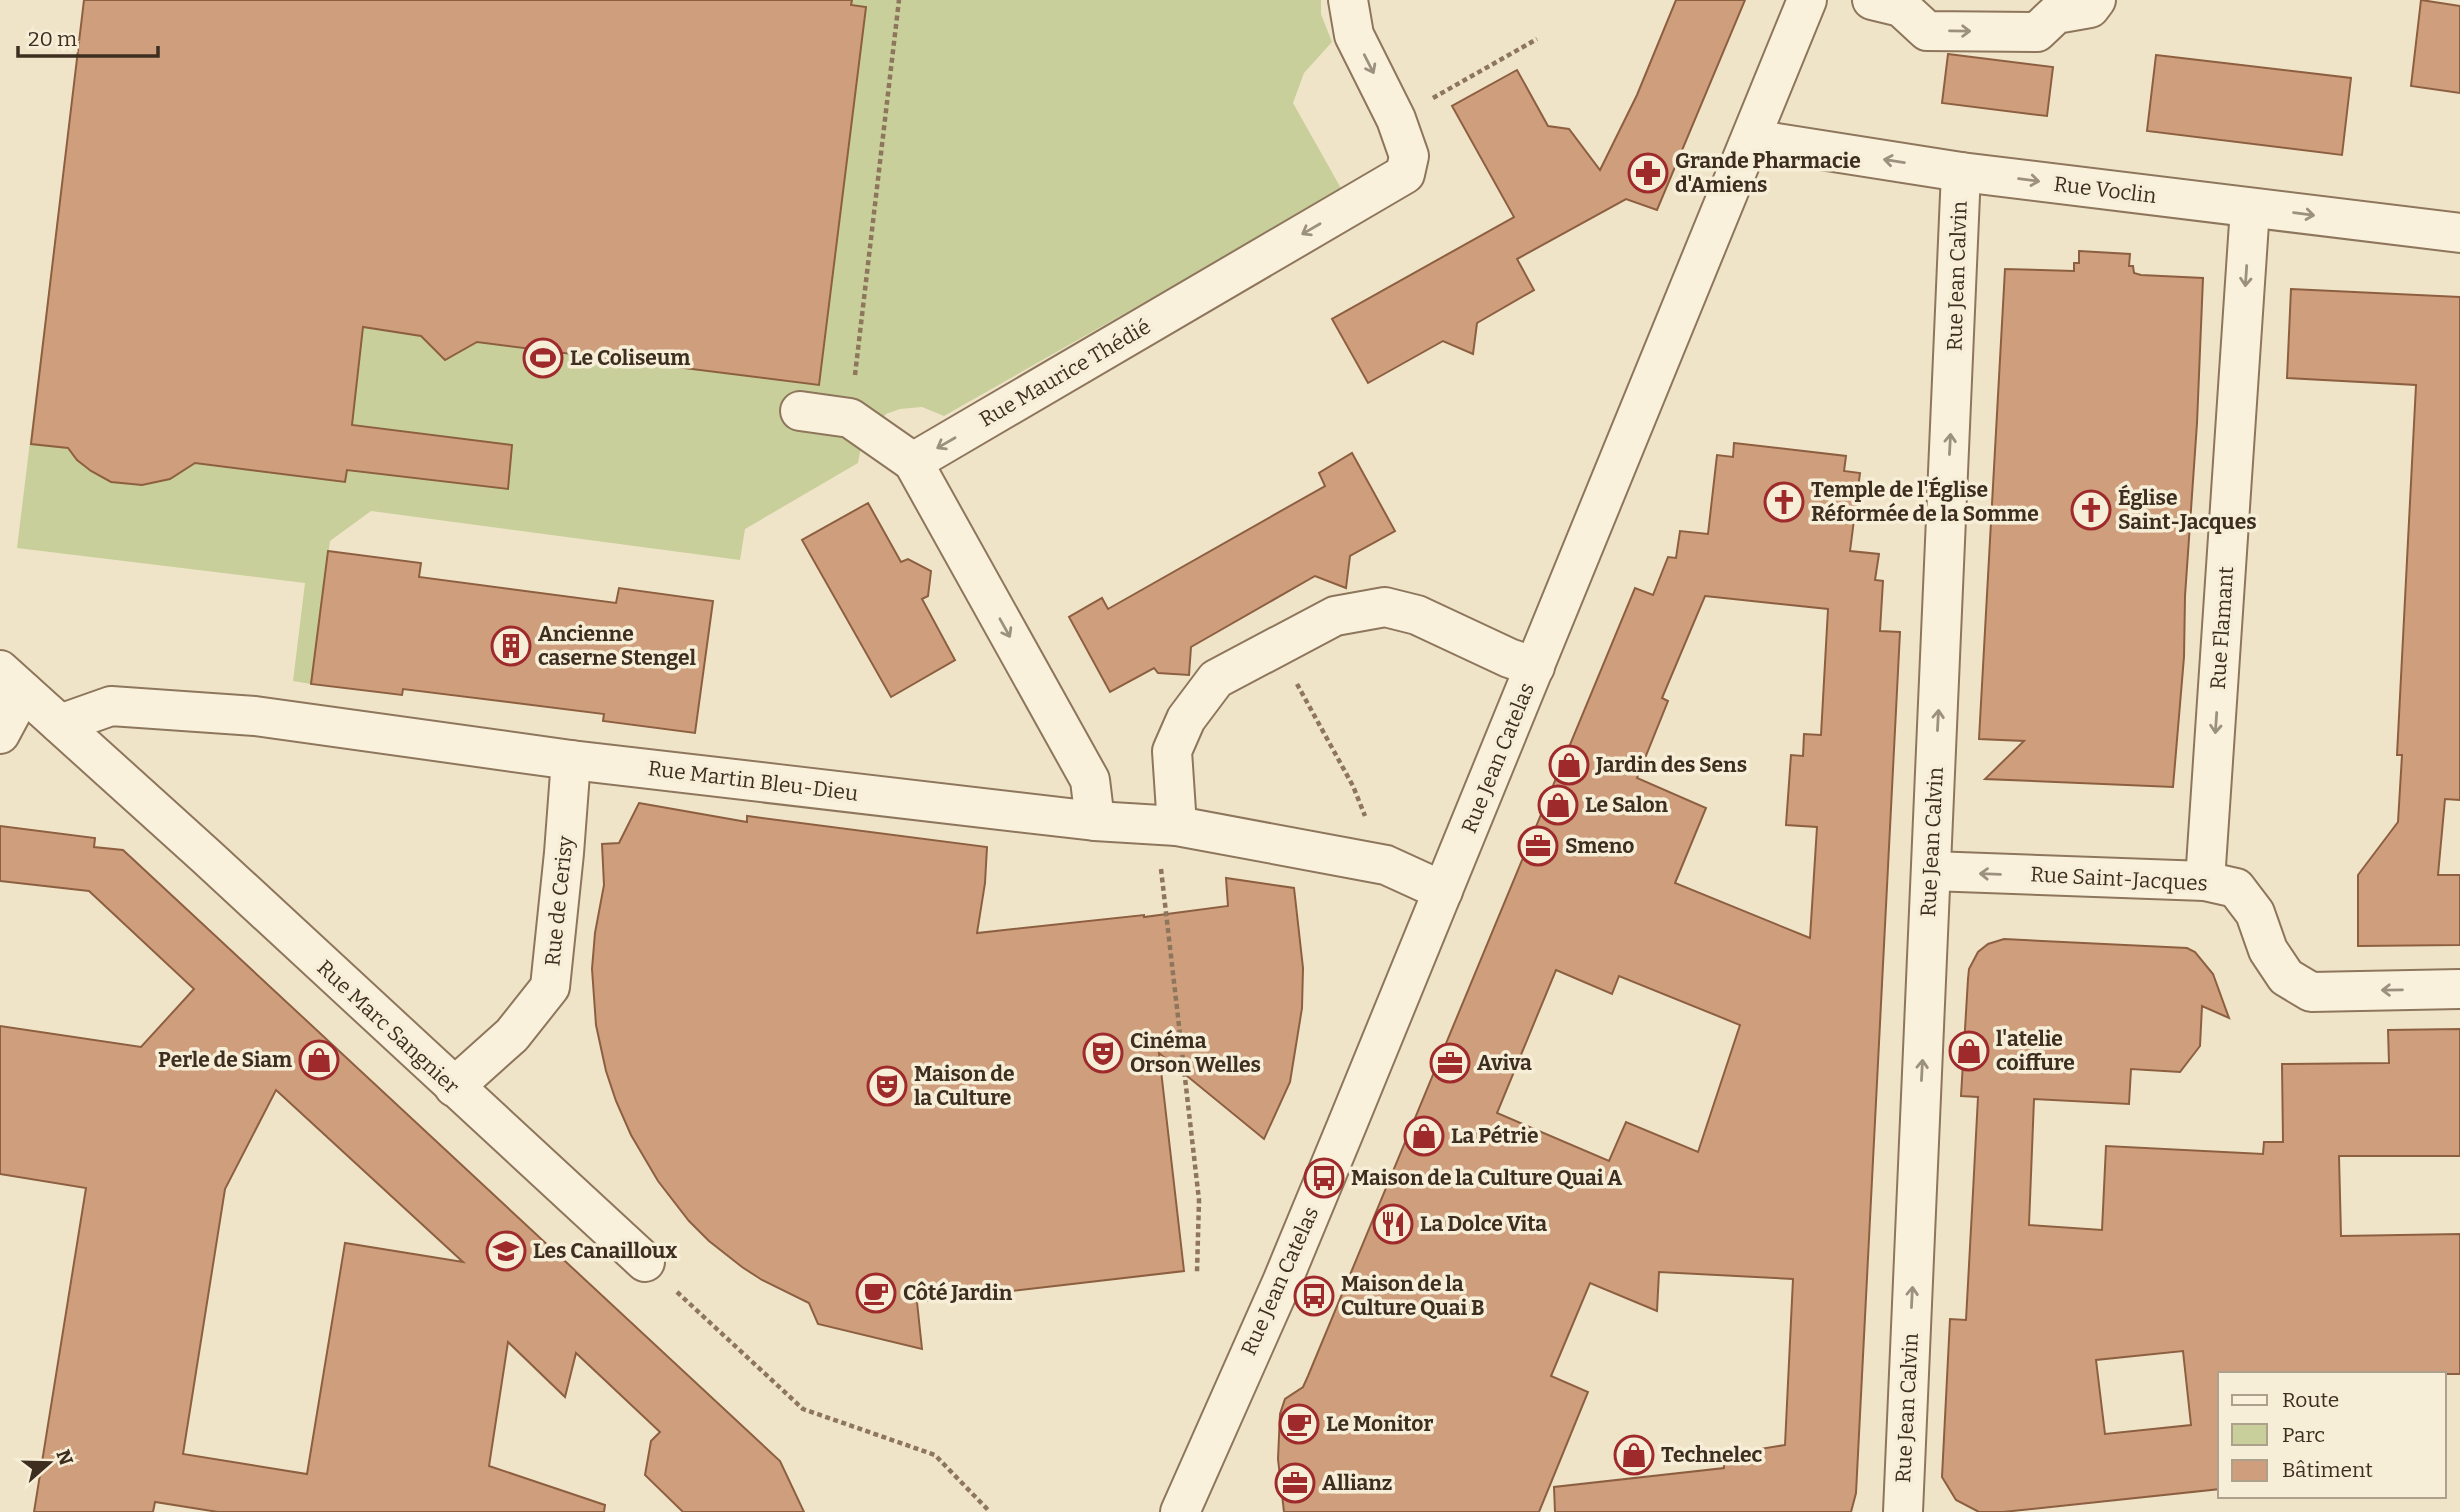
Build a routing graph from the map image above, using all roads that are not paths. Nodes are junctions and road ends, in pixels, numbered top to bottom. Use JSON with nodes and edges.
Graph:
{"nodes":[{"id":1,"x":1348,"y":0,"type":"edge"},
{"id":2,"x":1807,"y":0,"type":"edge"},
{"id":3,"x":2096,"y":0,"type":"edge"},
{"id":4,"x":1899,"y":2,"type":"edge"},
{"id":5,"x":2047,"y":7,"type":"edge"},
{"id":6,"x":1751,"y":139,"type":"junction"},
{"id":7,"x":1961,"y":172,"type":"junction"},
{"id":8,"x":2250,"y":208,"type":"junction"},
{"id":9,"x":2460,"y":233,"type":"edge"},
{"id":10,"x":800,"y":411,"type":"dead end"},
{"id":11,"x":913,"y":463,"type":"junction"},
{"id":12,"x":1535,"y":667,"type":"junction"},
{"id":13,"x":12,"y":680,"type":"edge"},
{"id":14,"x":60,"y":724,"type":"junction"},
{"id":15,"x":0,"y":734,"type":"edge"},
{"id":16,"x":571,"y":760,"type":"junction"},
{"id":17,"x":1096,"y":821,"type":"junction"},
{"id":18,"x":1167,"y":826,"type":"junction"},
{"id":19,"x":1931,"y":872,"type":"junction"},
{"id":20,"x":2205,"y":881,"type":"junction"},
{"id":21,"x":1443,"y":891,"type":"junction"},
{"id":22,"x":2460,"y":989,"type":"edge"},
{"id":23,"x":454,"y":1087,"type":"junction"},
{"id":24,"x":645,"y":1262,"type":"road end"},
{"id":25,"x":1180,"y":1512,"type":"edge"},
{"id":26,"x":1903,"y":1512,"type":"edge"}],
"edges":[{"from":1,"to":11,"type":"street","name":"Rue Maurice Thédié","one_way":true},
{"from":2,"to":6,"type":"street","name":"Rue Jean Catelas"},
{"from":3,"to":5,"type":"street"},
{"from":4,"to":5,"type":"street","one_way":true},
{"from":7,"to":6,"type":"street","name":"Rue Voclin","one_way":true},
{"from":6,"to":12,"type":"street","name":"Rue Jean Catelas"},
{"from":7,"to":8,"type":"street","name":"Rue Voclin","one_way":true},
{"from":19,"to":7,"type":"street","name":"Rue Jean Calvin","one_way":true},
{"from":8,"to":9,"type":"street","name":"Rue Voclin","one_way":true},
{"from":8,"to":20,"type":"street","name":"Rue Flamant","one_way":true},
{"from":10,"to":11,"type":"street"},
{"from":11,"to":17,"type":"street","one_way":true},
{"from":12,"to":18,"type":"street"},
{"from":12,"to":21,"type":"street","name":"Rue Jean Catelas"},
{"from":13,"to":14,"type":"street","name":"Rue Marc Sangnier"},
{"from":13,"to":15,"type":"street"},
{"from":14,"to":16,"type":"street","name":"Rue Martin Bleu-Dieu"},
{"from":14,"to":23,"type":"street","name":"Rue Marc Sangnier"},
{"from":16,"to":17,"type":"street","name":"Rue Martin Bleu-Dieu"},
{"from":16,"to":23,"type":"street","name":"Rue de Cerisy"},
{"from":17,"to":18,"type":"street","name":"Rue Martin Bleu-Dieu"},
{"from":18,"to":21,"type":"street","name":"Rue Martin Bleu-Dieu"},
{"from":20,"to":19,"type":"street","name":"Rue Saint-Jacques","one_way":true},
{"from":26,"to":19,"type":"street","name":"Rue Jean Calvin","one_way":true},
{"from":22,"to":20,"type":"street","name":"Rue Saint-Jacques","one_way":true},
{"from":21,"to":25,"type":"street","name":"Rue Jean Catelas"},
{"from":23,"to":24,"type":"street","name":"Rue Marc Sangnier"}]}
